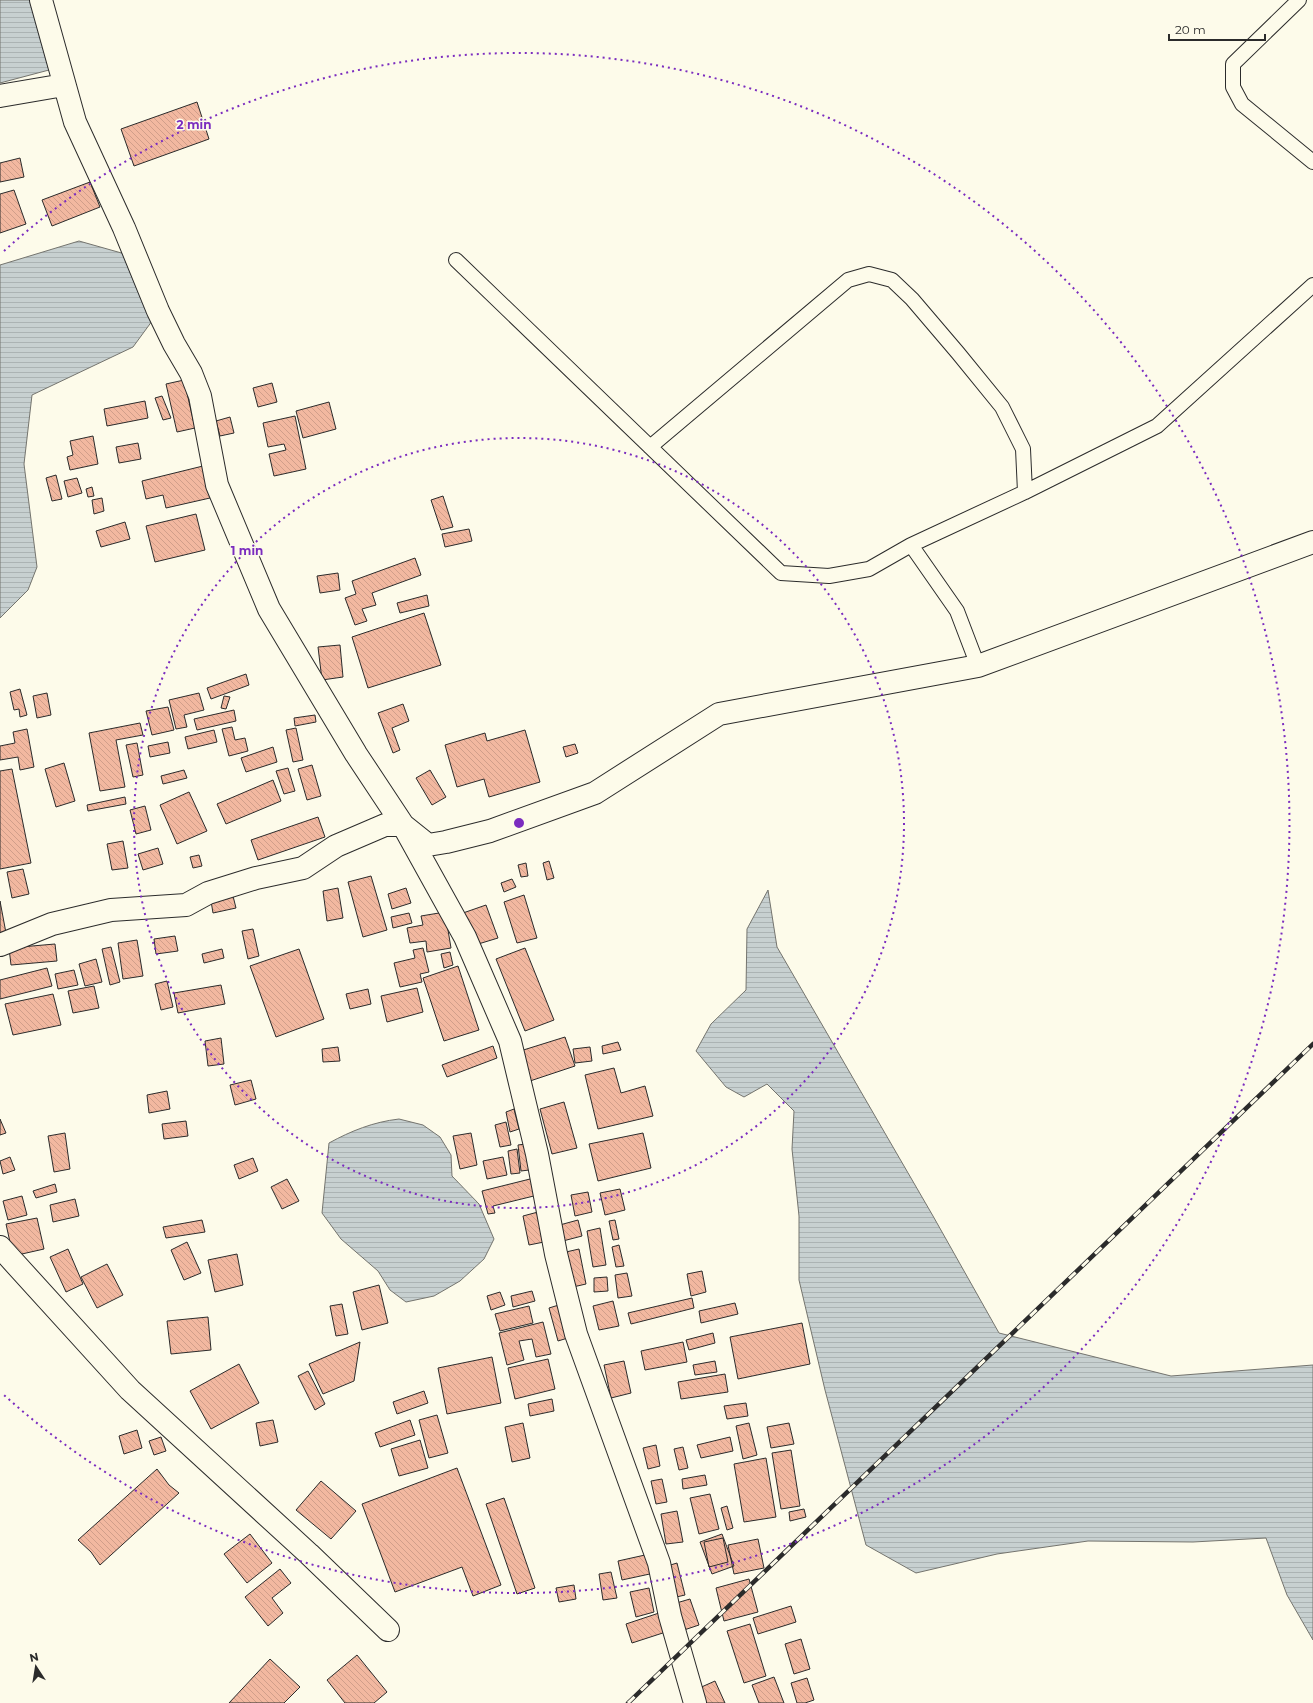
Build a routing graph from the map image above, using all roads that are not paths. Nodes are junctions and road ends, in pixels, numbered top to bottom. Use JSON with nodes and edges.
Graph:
{"nodes":[{"id":1,"x":41,"y":0,"type":"edge"},
{"id":2,"x":1300,"y":0,"type":"edge"},
{"id":3,"x":64,"y":85,"type":"junction"},
{"id":4,"x":0,"y":96,"type":"edge"},
{"id":5,"x":1313,"y":162,"type":"edge"},
{"id":6,"x":456,"y":260,"type":"dead end"},
{"id":7,"x":1313,"y":285,"type":"edge"},
{"id":8,"x":650,"y":447,"type":"junction"},
{"id":9,"x":1025,"y":492,"type":"junction"},
{"id":10,"x":1313,"y":542,"type":"edge"},
{"id":11,"x":911,"y":545,"type":"junction"},
{"id":12,"x":978,"y":666,"type":"junction"},
{"id":13,"x":402,"y":825,"type":"junction"},
{"id":14,"x":0,"y":945,"type":"edge"},
{"id":15,"x":0,"y":1247,"type":"edge"},
{"id":16,"x":388,"y":1630,"type":"dead end"},
{"id":17,"x":695,"y":1703,"type":"edge"}],
"edges":[{"from":1,"to":3,"type":"street"},
{"from":2,"to":5,"type":"lane"},
{"from":3,"to":4,"type":"street"},
{"from":3,"to":13,"type":"street"},
{"from":6,"to":8,"type":"lane"},
{"from":7,"to":9,"type":"lane"},
{"from":8,"to":9,"type":"lane"},
{"from":8,"to":11,"type":"lane"},
{"from":9,"to":11,"type":"lane"},
{"from":10,"to":12,"type":"street"},
{"from":11,"to":12,"type":"lane"},
{"from":12,"to":13,"type":"street"},
{"from":13,"to":14,"type":"street"},
{"from":13,"to":17,"type":"street"},
{"from":15,"to":16,"type":"street"}]}
